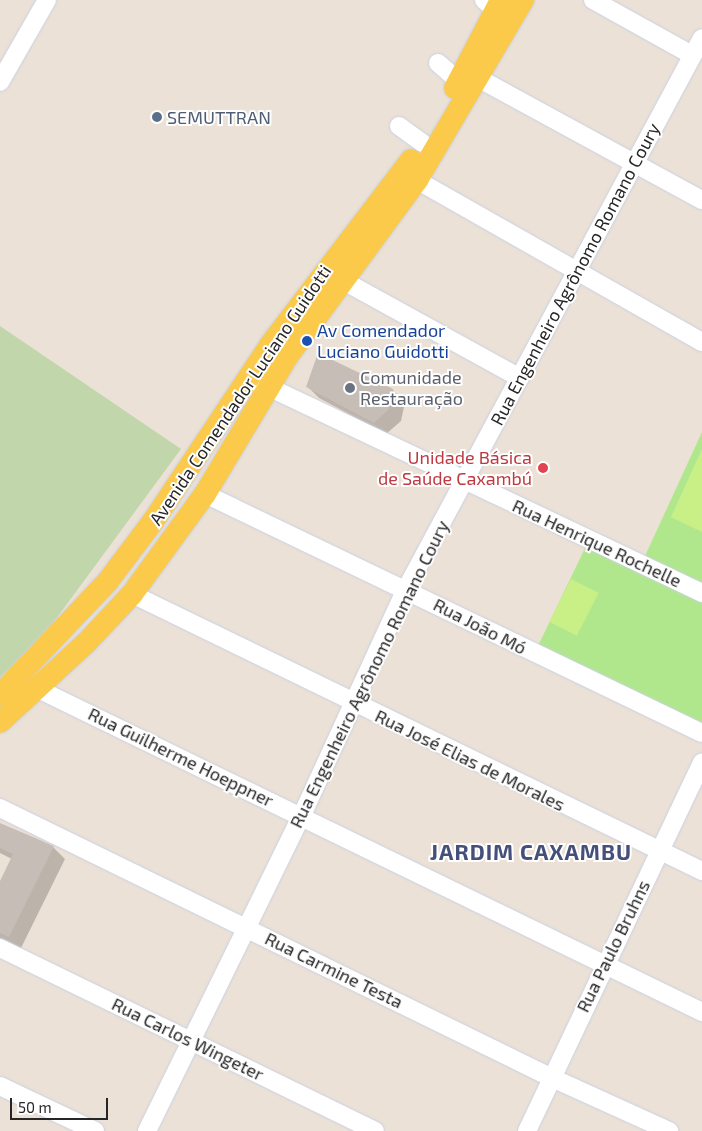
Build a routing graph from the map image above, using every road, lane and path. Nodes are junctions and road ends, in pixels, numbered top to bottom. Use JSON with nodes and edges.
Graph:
{"nodes":[{"id":1,"x":47,"y":0,"type":"edge"},
{"id":2,"x":523,"y":0,"type":"edge"},
{"id":3,"x":593,"y":0,"type":"edge"},
{"id":4,"x":494,"y":3,"type":"edge"},
{"id":5,"x":702,"y":38,"type":"edge"},
{"id":6,"x":692,"y":55,"type":"junction"},
{"id":7,"x":438,"y":63,"type":"dead end"},
{"id":8,"x":469,"y":80,"type":"junction"},
{"id":9,"x":0,"y":82,"type":"edge"},
{"id":10,"x":399,"y":126,"type":"dead end"},
{"id":11,"x":422,"y":143,"type":"junction"},
{"id":12,"x":635,"y":162,"type":"junction"},
{"id":13,"x":410,"y":176,"type":"junction"},
{"id":14,"x":702,"y":200,"type":"edge"},
{"id":15,"x":576,"y":272,"type":"junction"},
{"id":16,"x":342,"y":280,"type":"junction"},
{"id":17,"x":702,"y":342,"type":"edge"},
{"id":18,"x":249,"y":375,"type":"junction"},
{"id":19,"x":520,"y":378,"type":"junction"},
{"id":20,"x":268,"y":388,"type":"junction"},
{"id":21,"x":464,"y":480,"type":"junction"},
{"id":22,"x":205,"y":494,"type":"junction"},
{"id":23,"x":406,"y":588,"type":"junction"},
{"id":24,"x":132,"y":594,"type":"junction"},
{"id":25,"x":702,"y":594,"type":"edge"},
{"id":26,"x":36,"y":688,"type":"junction"},
{"id":27,"x":0,"y":695,"type":"edge"},
{"id":28,"x":352,"y":703,"type":"junction"},
{"id":29,"x":0,"y":722,"type":"edge"},
{"id":30,"x":702,"y":733,"type":"edge"},
{"id":31,"x":702,"y":762,"type":"edge"},
{"id":32,"x":0,"y":808,"type":"edge"},
{"id":33,"x":302,"y":815,"type":"junction"},
{"id":34,"x":659,"y":850,"type":"junction"},
{"id":35,"x":702,"y":871,"type":"edge"},
{"id":36,"x":246,"y":927,"type":"junction"},
{"id":37,"x":0,"y":948,"type":"edge"},
{"id":38,"x":604,"y":966,"type":"junction"},
{"id":39,"x":702,"y":1012,"type":"edge"},
{"id":40,"x":191,"y":1039,"type":"junction"},
{"id":41,"x":550,"y":1077,"type":"junction"},
{"id":42,"x":0,"y":1086,"type":"edge"},
{"id":43,"x":95,"y":1131,"type":"edge"},
{"id":44,"x":147,"y":1131,"type":"edge"},
{"id":45,"x":375,"y":1131,"type":"edge"},
{"id":46,"x":527,"y":1131,"type":"edge"},
{"id":47,"x":669,"y":1131,"type":"edge"}],
"edges":[{"from":1,"to":9,"type":"street"},
{"from":2,"to":8,"type":"main road","name":"Avenida Comendador Luciano Guidotti"},
{"from":3,"to":6,"type":"street"},
{"from":4,"to":8,"type":"main road","name":"Avenida Comendador Luciano Guidotti"},
{"from":5,"to":6,"type":"street","name":"Rua Engenheiro Agrônomo Romano Coury"},
{"from":6,"to":12,"type":"street","name":"Rua Engenheiro Agrônomo Romano Coury"},
{"from":7,"to":8,"type":"street"},
{"from":8,"to":11,"type":"main road","name":"Avenida Comendador Luciano Guidotti"},
{"from":8,"to":12,"type":"street"},
{"from":8,"to":13,"type":"main road","name":"Avenida Comendador Luciano Guidotti"},
{"from":10,"to":11,"type":"street"},
{"from":11,"to":13,"type":"main road","name":"Avenida Comendador Luciano Guidotti"},
{"from":12,"to":14,"type":"street"},
{"from":12,"to":15,"type":"street","name":"Rua Engenheiro Agrônomo Romano Coury"},
{"from":13,"to":15,"type":"street"},
{"from":13,"to":16,"type":"main road","name":"Avenida Comendador Luciano Guidotti"},
{"from":13,"to":18,"type":"main road","name":"Avenida Comendador Luciano Guidotti"},
{"from":15,"to":17,"type":"street"},
{"from":15,"to":19,"type":"street","name":"Rua Engenheiro Agrônomo Romano Coury"},
{"from":16,"to":19,"type":"street"},
{"from":16,"to":20,"type":"main road","name":"Avenida Comendador Luciano Guidotti"},
{"from":18,"to":20,"type":"street","name":"Rua Henrique Rochelle"},
{"from":18,"to":27,"type":"main road","name":"Avenida Comendador Luciano Guidotti"},
{"from":19,"to":21,"type":"street","name":"Rua Engenheiro Agrônomo Romano Coury"},
{"from":20,"to":21,"type":"street","name":"Rua Henrique Rochelle"},
{"from":20,"to":22,"type":"main road","name":"Avenida Comendador Luciano Guidotti"},
{"from":21,"to":23,"type":"street","name":"Rua Engenheiro Agrônomo Romano Coury"},
{"from":21,"to":25,"type":"street","name":"Rua Henrique Rochelle"},
{"from":22,"to":23,"type":"street","name":"Rua João Mó"},
{"from":22,"to":24,"type":"main road","name":"Avenida Comendador Luciano Guidotti"},
{"from":23,"to":28,"type":"street","name":"Rua Engenheiro Agrônomo Romano Coury"},
{"from":23,"to":30,"type":"street","name":"Rua João Mó"},
{"from":24,"to":26,"type":"main road","name":"Avenida Comendador Luciano Guidotti"},
{"from":24,"to":28,"type":"street","name":"Rua José Elias de Morales"},
{"from":26,"to":29,"type":"main road","name":"Avenida Comendador Luciano Guidotti"},
{"from":26,"to":33,"type":"street","name":"Rua Guilherme Hoeppner"},
{"from":28,"to":33,"type":"street","name":"Rua Engenheiro Agrônomo Romano Coury"},
{"from":28,"to":34,"type":"street","name":"Rua José Elias de Morales"},
{"from":31,"to":34,"type":"street","name":"Rua Paulo Bruhns"},
{"from":32,"to":36,"type":"street","name":"Rua Carmine Testa"},
{"from":33,"to":36,"type":"street","name":"Rua Engenheiro Agrônomo Romano Coury"},
{"from":33,"to":38,"type":"street","name":"Rua Guilherme Hoeppner"},
{"from":34,"to":35,"type":"street","name":"Rua José Elias de Morales"},
{"from":34,"to":38,"type":"street","name":"Rua Paulo Bruhns"},
{"from":36,"to":40,"type":"street","name":"Rua Engenheiro Agrônomo Romano Coury"},
{"from":36,"to":41,"type":"street","name":"Rua Carmine Testa"},
{"from":37,"to":40,"type":"street","name":"Rua Carlos Wingeter"},
{"from":38,"to":39,"type":"street","name":"Rua Guilherme Hoeppner"},
{"from":38,"to":41,"type":"street","name":"Rua Paulo Bruhns"},
{"from":40,"to":44,"type":"street","name":"Rua Engenheiro Agrônomo Romano Coury"},
{"from":40,"to":45,"type":"street","name":"Rua Carlos Wingeter"},
{"from":41,"to":46,"type":"street","name":"Rua Paulo Bruhns"},
{"from":41,"to":47,"type":"street","name":"Rua Carmine Testa"},
{"from":42,"to":43,"type":"street"}]}
